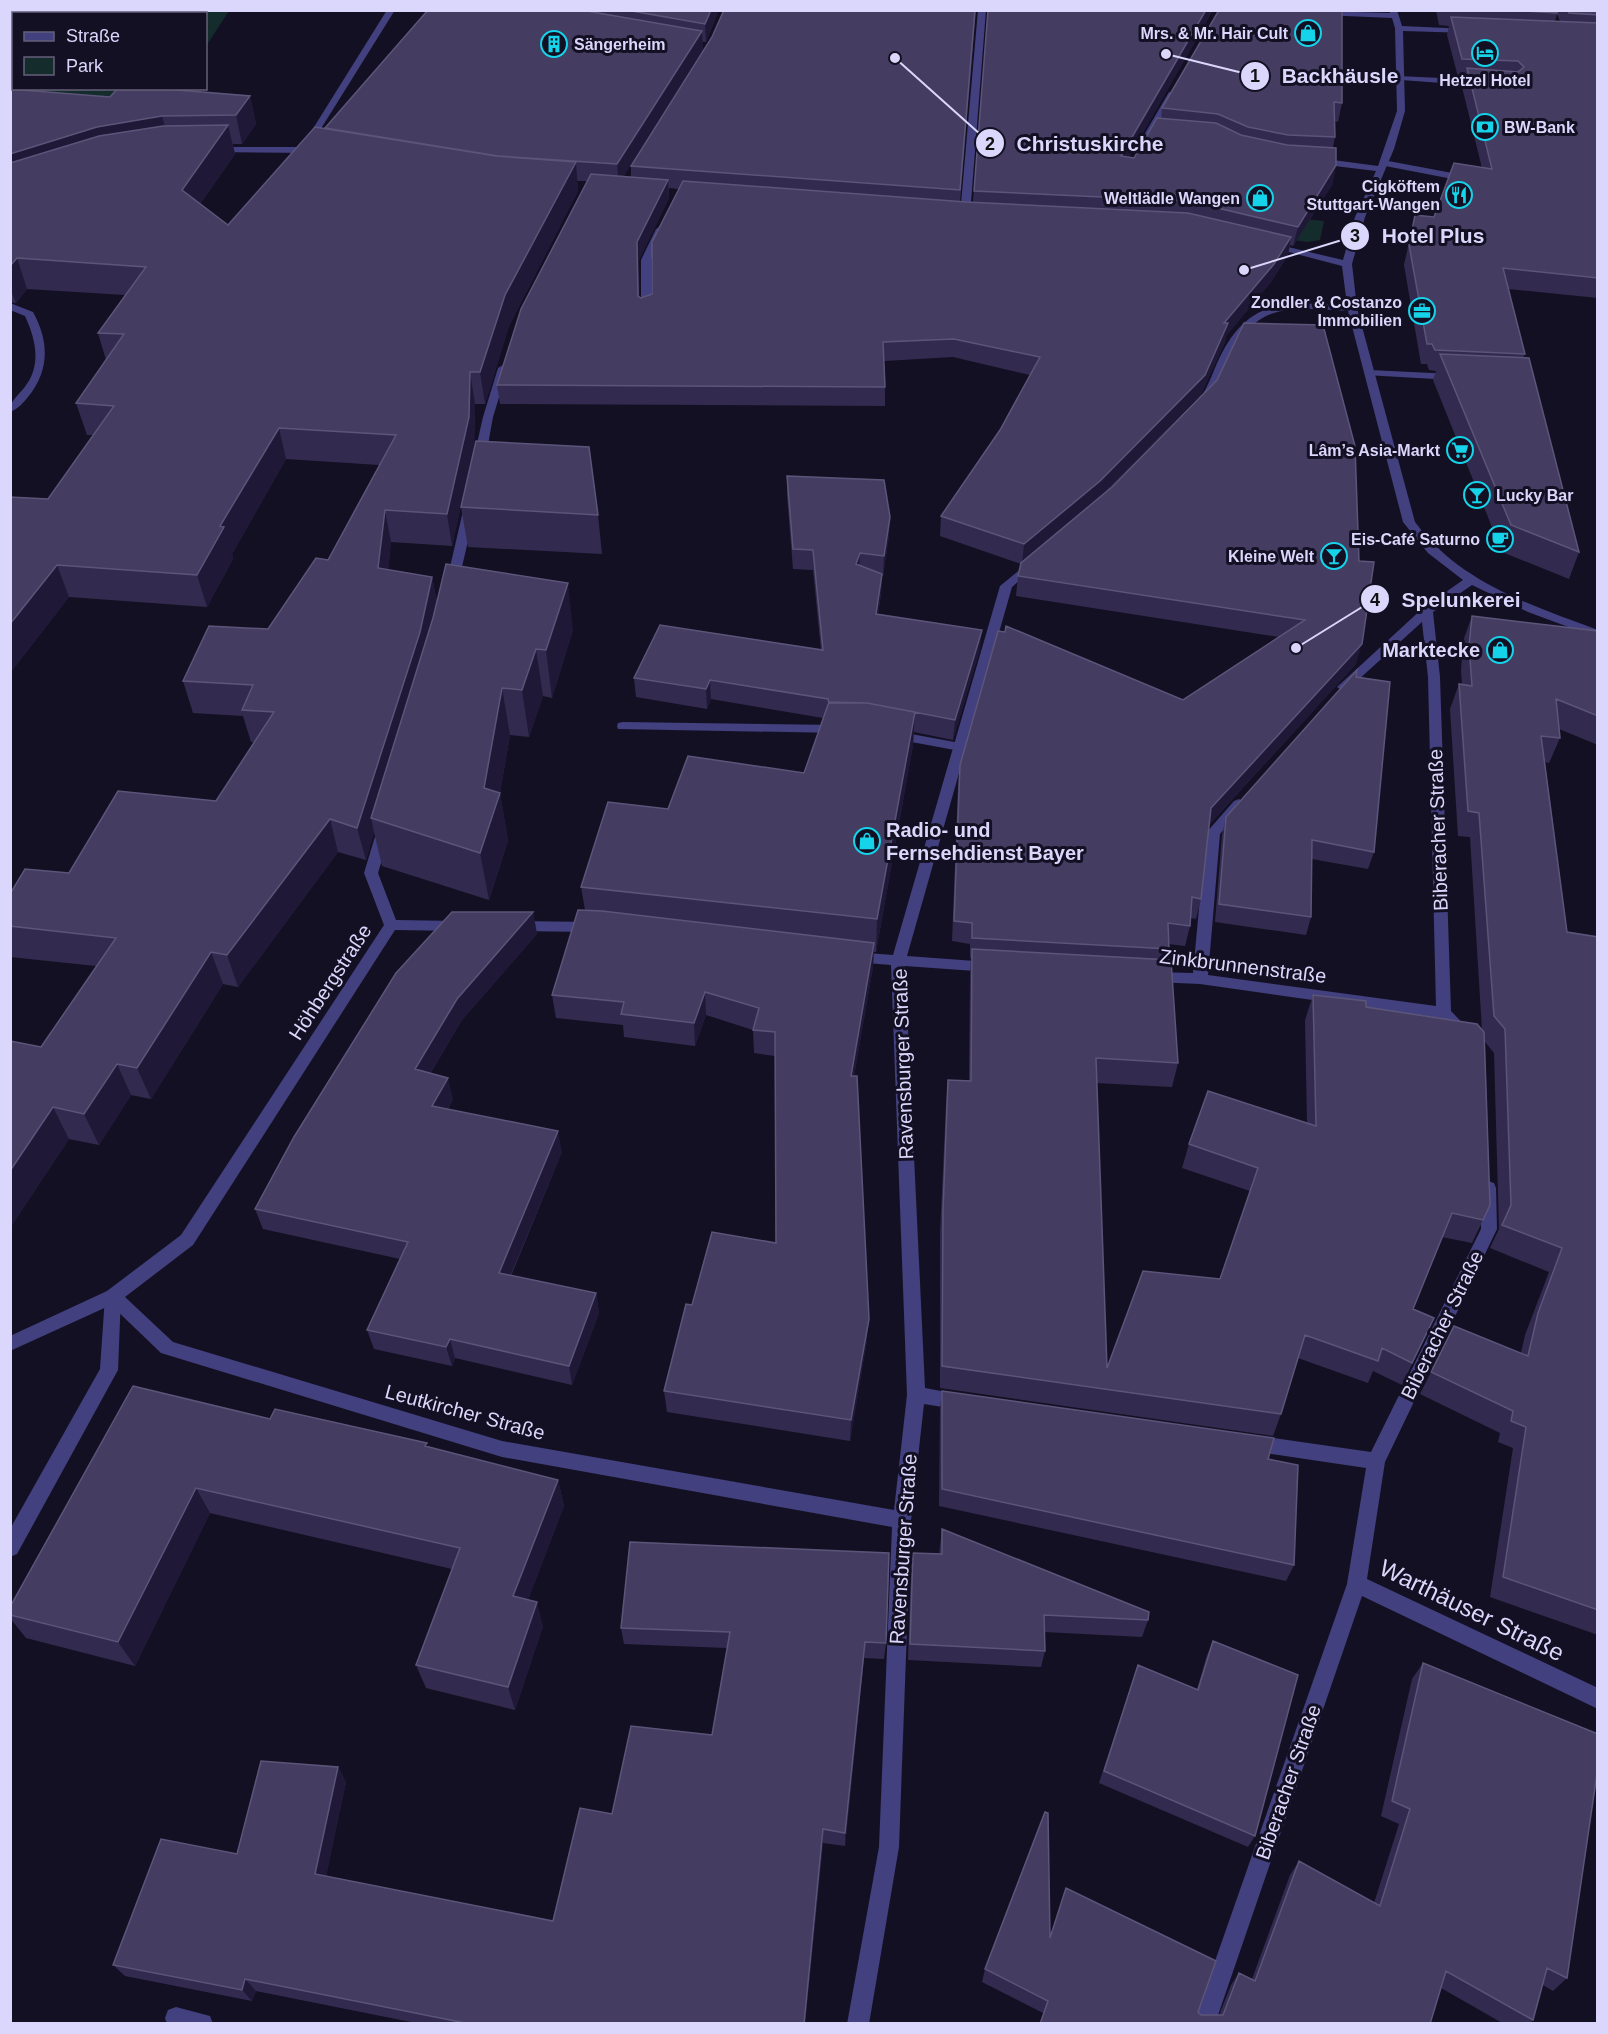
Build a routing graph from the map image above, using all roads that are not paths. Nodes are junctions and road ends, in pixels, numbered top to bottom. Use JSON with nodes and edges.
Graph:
{"nodes":[{"id":1,"x":391,"y":10,"type":"edge"},
{"id":2,"x":982,"y":10,"type":"edge"},
{"id":3,"x":1314,"y":13,"type":"edge"},
{"id":4,"x":1394,"y":13,"type":"edge"},
{"id":5,"x":1399,"y":28,"type":"junction"},
{"id":6,"x":1479,"y":32,"type":"edge"},
{"id":7,"x":1401,"y":78,"type":"junction"},
{"id":8,"x":1179,"y":81,"type":"edge"},
{"id":9,"x":1490,"y":83,"type":"edge"},
{"id":10,"x":1150,"y":131,"type":"junction"},
{"id":11,"x":1161,"y":132,"type":"edge"},
{"id":12,"x":305,"y":148,"type":"junction"},
{"id":13,"x":1141,"y":148,"type":"edge"},
{"id":14,"x":204,"y":150,"type":"edge"},
{"id":15,"x":327,"y":152,"type":"edge"},
{"id":16,"x":1304,"y":160,"type":"edge"},
{"id":17,"x":1382,"y":166,"type":"junction"},
{"id":18,"x":1463,"y":178,"type":"edge"},
{"id":19,"x":953,"y":214,"type":"edge"},
{"id":20,"x":665,"y":222,"type":"edge"},
{"id":21,"x":1261,"y":244,"type":"edge"},
{"id":22,"x":1347,"y":264,"type":"junction"},
{"id":23,"x":10,"y":306,"type":"edge"},
{"id":24,"x":1352,"y":308,"type":"junction"},
{"id":25,"x":646,"y":313,"type":"edge"},
{"id":26,"x":507,"y":354,"type":"edge"},
{"id":27,"x":1369,"y":373,"type":"junction"},
{"id":28,"x":1465,"y":377,"type":"edge"},
{"id":29,"x":10,"y":409,"type":"edge"},
{"id":30,"x":1191,"y":413,"type":"edge"},
{"id":31,"x":476,"y":477,"type":"edge"},
{"id":32,"x":472,"y":499,"type":"edge"},
{"id":33,"x":1041,"y":556,"type":"edge"},
{"id":34,"x":1471,"y":580,"type":"junction"},
{"id":35,"x":449,"y":599,"type":"edge"},
{"id":36,"x":1427,"y":611,"type":"junction"},
{"id":37,"x":1598,"y":634,"type":"edge"},
{"id":38,"x":1333,"y":699,"type":"edge"},
{"id":39,"x":623,"y":726,"type":"dead end"},
{"id":40,"x":855,"y":730,"type":"edge"},
{"id":41,"x":878,"y":732,"type":"edge"},
{"id":42,"x":960,"y":747,"type":"junction"},
{"id":43,"x":1252,"y":789,"type":"edge"},
{"id":44,"x":388,"y":818,"type":"edge"},
{"id":45,"x":391,"y":926,"type":"junction"},
{"id":46,"x":474,"y":926,"type":"edge"},
{"id":47,"x":498,"y":926,"type":"edge"},
{"id":48,"x":605,"y":927,"type":"edge"},
{"id":49,"x":839,"y":955,"type":"edge"},
{"id":50,"x":898,"y":962,"type":"junction"},
{"id":51,"x":1003,"y":968,"type":"edge"},
{"id":52,"x":1142,"y":976,"type":"edge"},
{"id":53,"x":1200,"y":980,"type":"junction"},
{"id":54,"x":1444,"y":1013,"type":"junction"},
{"id":55,"x":1476,"y":1045,"type":"edge"},
{"id":56,"x":1487,"y":1171,"type":"edge"},
{"id":57,"x":112,"y":1296,"type":"junction"},
{"id":58,"x":10,"y":1344,"type":"edge"},
{"id":59,"x":916,"y":1395,"type":"junction"},
{"id":60,"x":975,"y":1404,"type":"edge"},
{"id":61,"x":1234,"y":1441,"type":"edge"},
{"id":62,"x":1376,"y":1461,"type":"junction"},
{"id":63,"x":902,"y":1520,"type":"junction"},
{"id":64,"x":10,"y":1548,"type":"edge"},
{"id":65,"x":1357,"y":1584,"type":"junction"},
{"id":66,"x":1598,"y":1698,"type":"edge"},
{"id":67,"x":176,"y":2018,"type":"dead end"},
{"id":68,"x":202,"y":2024,"type":"edge"},
{"id":69,"x":858,"y":2024,"type":"edge"},
{"id":70,"x":1204,"y":2024,"type":"edge"}],
"edges":[{"from":1,"to":12,"type":"street"},
{"from":2,"to":19,"type":"street"},
{"from":3,"to":4,"type":"street"},
{"from":4,"to":5,"type":"street"},
{"from":5,"to":6,"type":"street"},
{"from":5,"to":7,"type":"street"},
{"from":7,"to":9,"type":"street"},
{"from":7,"to":17,"type":"street"},
{"from":8,"to":10,"type":"street"},
{"from":10,"to":11,"type":"street"},
{"from":10,"to":13,"type":"street"},
{"from":12,"to":14,"type":"street"},
{"from":12,"to":15,"type":"street"},
{"from":16,"to":17,"type":"street"},
{"from":17,"to":18,"type":"street"},
{"from":17,"to":22,"type":"street"},
{"from":20,"to":25,"type":"street"},
{"from":21,"to":22,"type":"street"},
{"from":22,"to":24,"type":"street"},
{"from":23,"to":29,"type":"street"},
{"from":24,"to":27,"type":"street"},
{"from":24,"to":30,"type":"street"},
{"from":26,"to":31,"type":"street"},
{"from":27,"to":28,"type":"street"},
{"from":27,"to":34,"type":"street"},
{"from":32,"to":35,"type":"street"},
{"from":33,"to":42,"type":"street","name":"Ravensburger Straße"},
{"from":34,"to":36,"type":"street"},
{"from":34,"to":37,"type":"street"},
{"from":36,"to":38,"type":"street"},
{"from":36,"to":54,"type":"street","name":"Biberacher Straße"},
{"from":39,"to":40,"type":"street"},
{"from":41,"to":42,"type":"street"},
{"from":42,"to":50,"type":"street","name":"Ravensburger Straße"},
{"from":43,"to":53,"type":"street"},
{"from":44,"to":45,"type":"street","name":"Höhbergstraße"},
{"from":45,"to":46,"type":"street"},
{"from":45,"to":57,"type":"street","name":"Höhbergstraße"},
{"from":47,"to":48,"type":"street"},
{"from":49,"to":50,"type":"street"},
{"from":50,"to":51,"type":"street"},
{"from":50,"to":59,"type":"street","name":"Ravensburger Straße"},
{"from":52,"to":53,"type":"street","name":"Zinkbrunnenstraße"},
{"from":53,"to":54,"type":"street","name":"Zinkbrunnenstraße"},
{"from":54,"to":55,"type":"street"},
{"from":56,"to":62,"type":"street","name":"Biberacher Straße"},
{"from":57,"to":58,"type":"street","name":"Höhbergstraße"},
{"from":57,"to":63,"type":"street","name":"Leutkircher Straße"},
{"from":57,"to":64,"type":"street"},
{"from":59,"to":60,"type":"street"},
{"from":59,"to":63,"type":"street","name":"Ravensburger Straße"},
{"from":61,"to":62,"type":"street"},
{"from":62,"to":65,"type":"street","name":"Biberacher Straße"},
{"from":63,"to":69,"type":"street","name":"Ravensburger Straße"},
{"from":65,"to":66,"type":"street","name":"Warthäuser Straße"},
{"from":65,"to":70,"type":"street","name":"Biberacher Straße"},
{"from":67,"to":68,"type":"street"}]}
